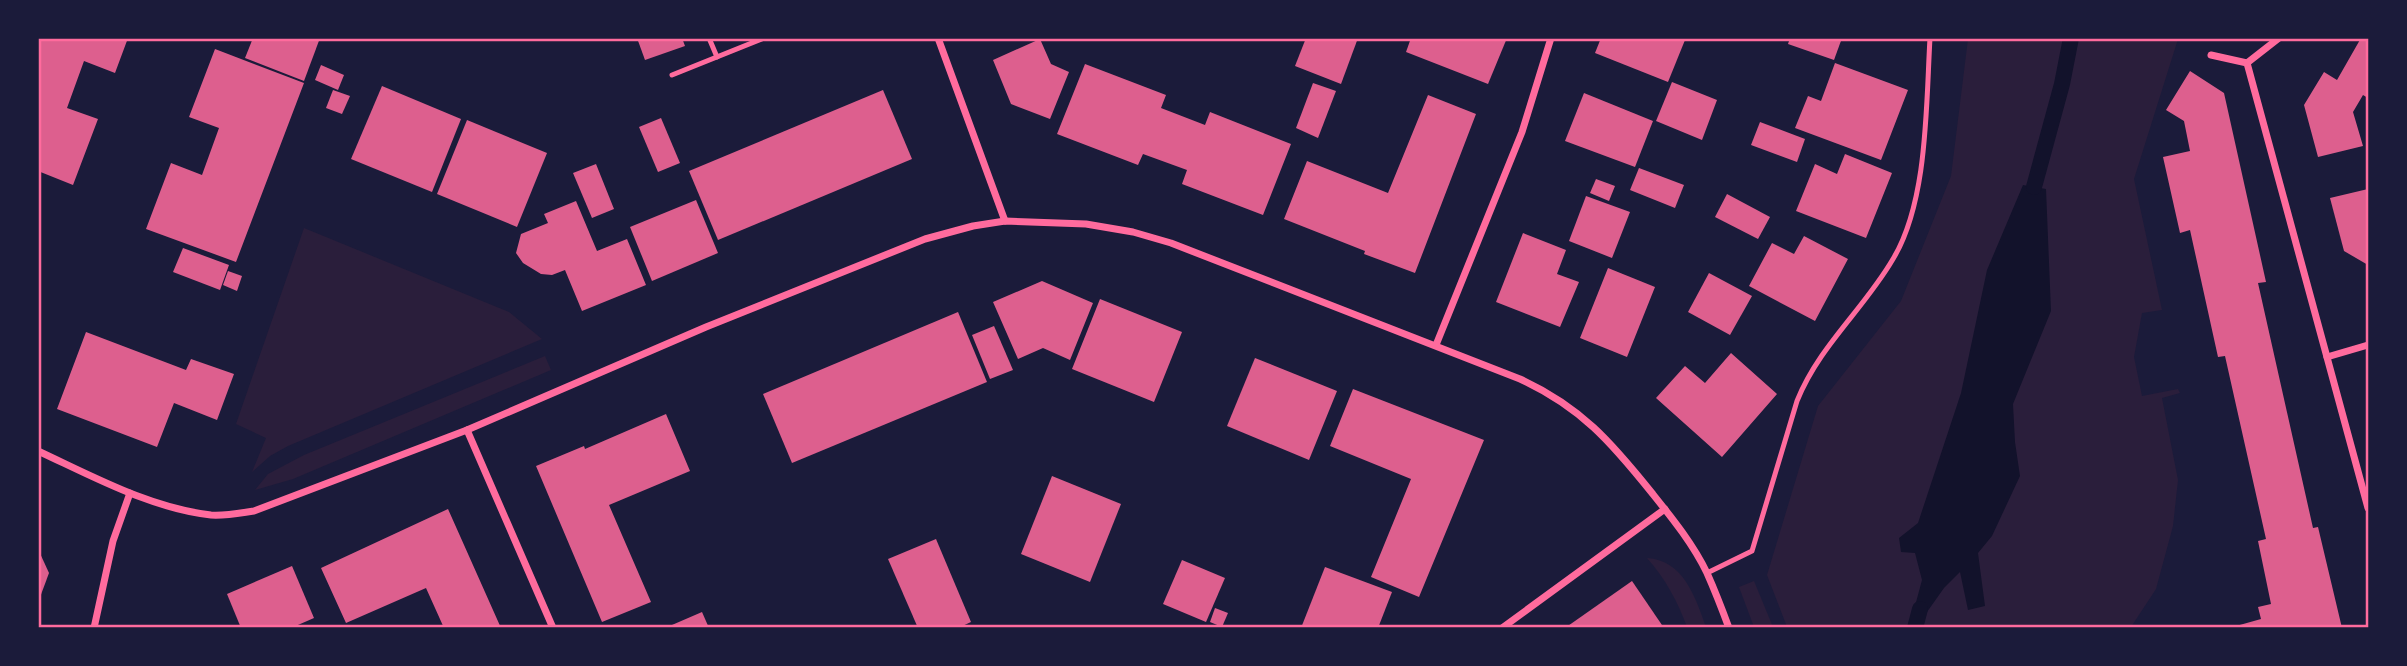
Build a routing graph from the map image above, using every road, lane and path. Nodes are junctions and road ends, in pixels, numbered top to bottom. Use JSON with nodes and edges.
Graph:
{"nodes":[{"id":1,"x":709,"y":38,"type":"edge"},
{"id":2,"x":764,"y":38,"type":"edge"},
{"id":3,"x":939,"y":38,"type":"edge"},
{"id":4,"x":1551,"y":38,"type":"edge"},
{"id":5,"x":1930,"y":38,"type":"edge"},
{"id":6,"x":2279,"y":38,"type":"edge"},
{"id":7,"x":2211,"y":55,"type":"dead end"},
{"id":8,"x":717,"y":57,"type":"junction"},
{"id":9,"x":2247,"y":62,"type":"junction"},
{"id":10,"x":672,"y":75,"type":"dead end"},
{"id":11,"x":1005,"y":222,"type":"junction"},
{"id":12,"x":1436,"y":345,"type":"junction"},
{"id":13,"x":2368,"y":345,"type":"edge"},
{"id":14,"x":2327,"y":357,"type":"junction"},
{"id":15,"x":467,"y":430,"type":"junction"},
{"id":16,"x":38,"y":451,"type":"edge"},
{"id":17,"x":130,"y":493,"type":"junction"},
{"id":18,"x":2368,"y":508,"type":"edge"},
{"id":19,"x":1665,"y":509,"type":"junction"},
{"id":20,"x":1707,"y":573,"type":"junction"},
{"id":21,"x":94,"y":628,"type":"edge"},
{"id":22,"x":553,"y":628,"type":"edge"},
{"id":23,"x":1502,"y":628,"type":"edge"},
{"id":24,"x":1729,"y":628,"type":"edge"}],
"edges":[{"from":1,"to":8,"type":"lane"},
{"from":2,"to":8,"type":"lane"},
{"from":3,"to":11,"type":"street"},
{"from":4,"to":12,"type":"street"},
{"from":5,"to":20,"type":"lane"},
{"from":6,"to":9,"type":"street"},
{"from":7,"to":9,"type":"street"},
{"from":8,"to":10,"type":"lane"},
{"from":9,"to":14,"type":"street"},
{"from":11,"to":12,"type":"street"},
{"from":11,"to":15,"type":"street"},
{"from":12,"to":19,"type":"street"},
{"from":13,"to":14,"type":"street"},
{"from":14,"to":18,"type":"street"},
{"from":15,"to":17,"type":"street"},
{"from":15,"to":22,"type":"street"},
{"from":16,"to":17,"type":"street"},
{"from":17,"to":21,"type":"street"},
{"from":19,"to":20,"type":"street"},
{"from":19,"to":23,"type":"street"},
{"from":20,"to":24,"type":"street"}]}
